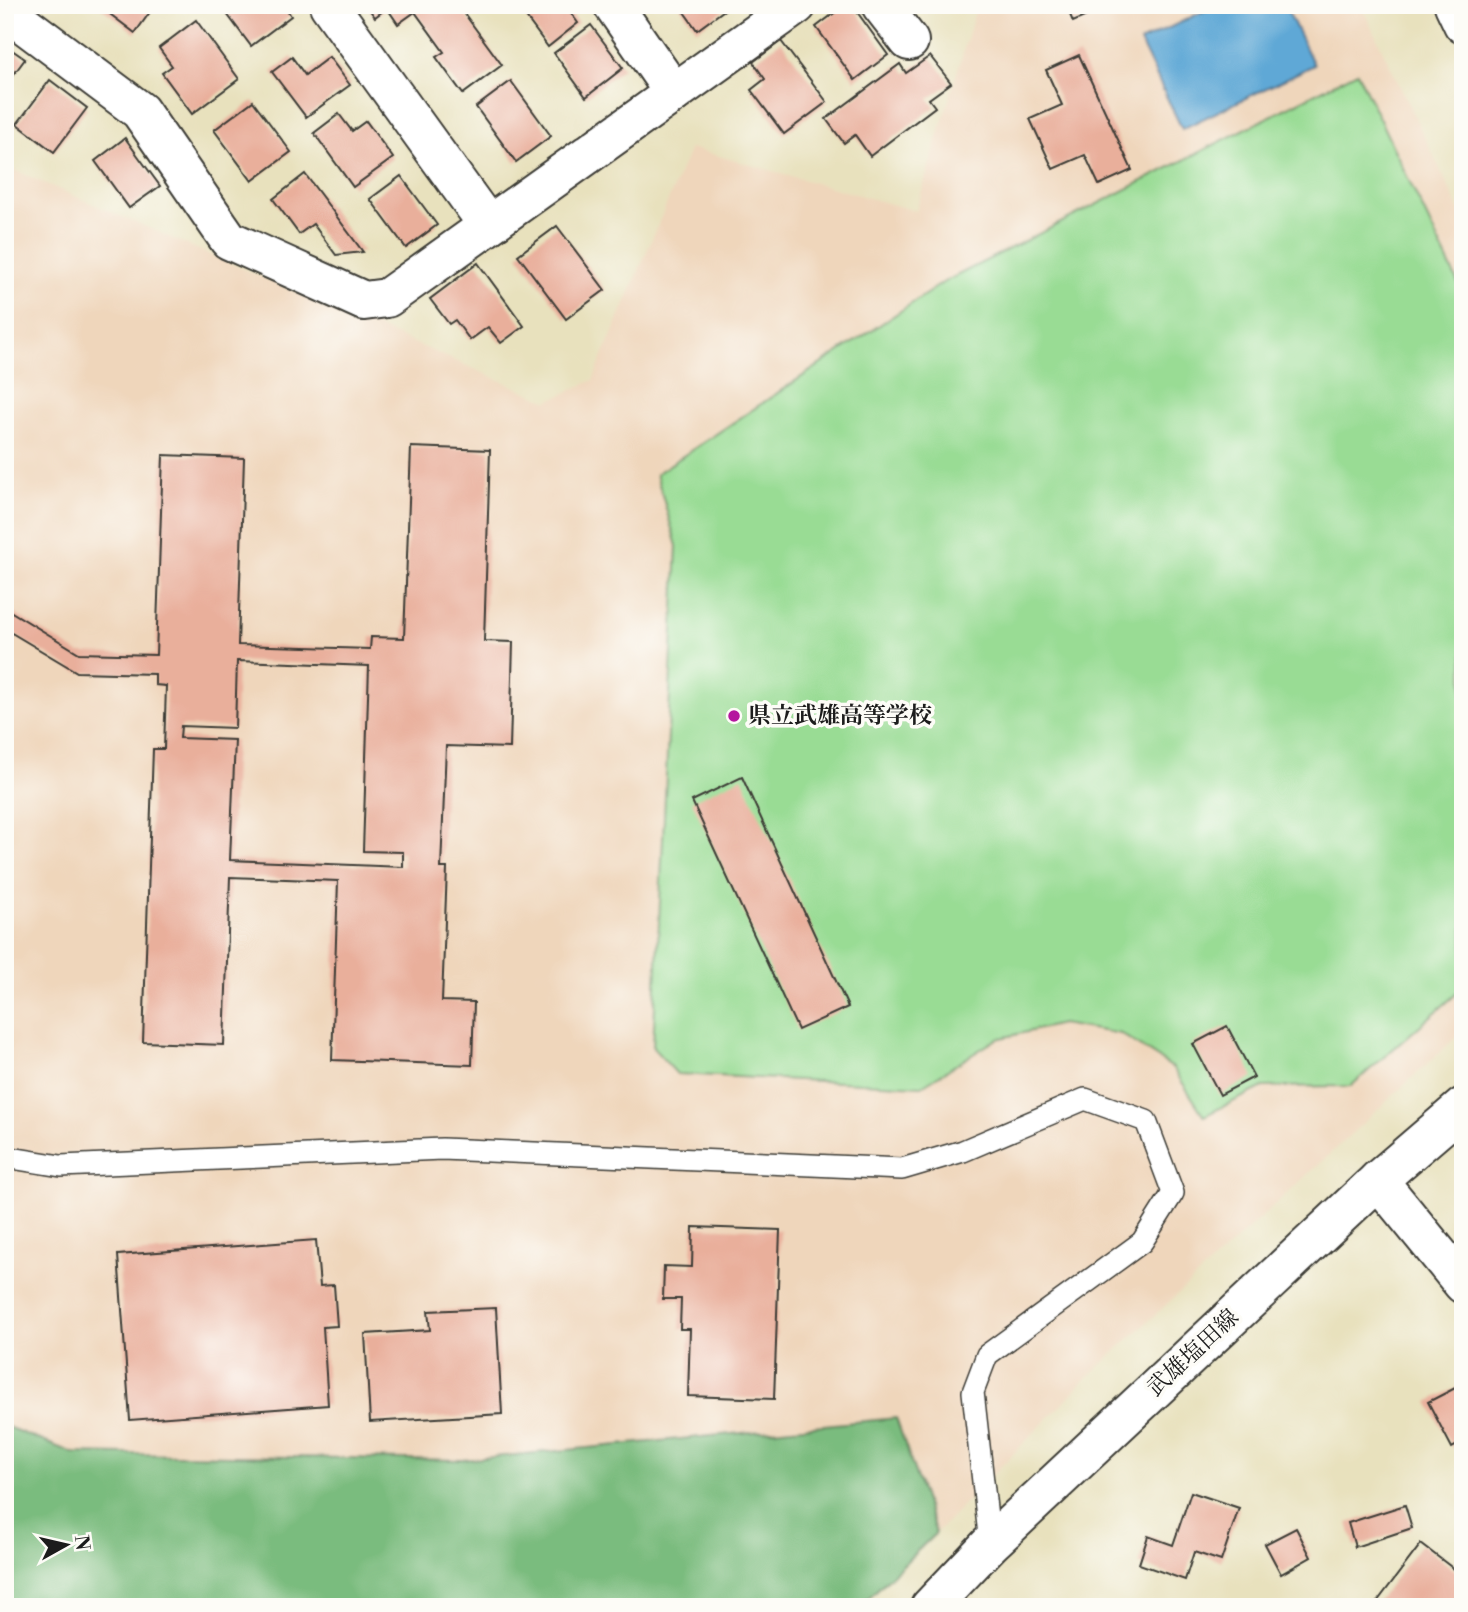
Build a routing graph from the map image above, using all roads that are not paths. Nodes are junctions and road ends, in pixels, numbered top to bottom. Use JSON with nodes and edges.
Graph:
{"nodes":[{"id":1,"x":329,"y":5,"type":"edge"},
{"id":2,"x":613,"y":5,"type":"edge"},
{"id":3,"x":797,"y":5,"type":"edge"},
{"id":4,"x":881,"y":5,"type":"edge"},
{"id":5,"x":1454,"y":5,"type":"edge"},
{"id":6,"x":5,"y":10,"type":"edge"},
{"id":7,"x":1463,"y":24,"type":"edge"},
{"id":8,"x":909,"y":41,"type":"dead end"},
{"id":9,"x":674,"y":93,"type":"junction"},
{"id":10,"x":488,"y":225,"type":"junction"},
{"id":11,"x":1463,"y":1107,"type":"edge"},
{"id":12,"x":5,"y":1157,"type":"edge"},
{"id":13,"x":1378,"y":1180,"type":"junction"},
{"id":14,"x":1463,"y":1284,"type":"edge"},
{"id":15,"x":990,"y":1544,"type":"junction"},
{"id":16,"x":930,"y":1607,"type":"edge"}],
"edges":[{"from":1,"to":10,"type":"main road"},
{"from":2,"to":9,"type":"main road"},
{"from":3,"to":9,"type":"main road"},
{"from":4,"to":8,"type":"main road"},
{"from":5,"to":7,"type":"main road"},
{"from":6,"to":10,"type":"main road"},
{"from":9,"to":10,"type":"main road"},
{"from":11,"to":13,"type":"main road","name":"武雄塩田線"},
{"from":12,"to":15,"type":"lane"},
{"from":13,"to":14,"type":"main road"},
{"from":13,"to":15,"type":"main road","name":"武雄塩田線"},
{"from":15,"to":16,"type":"main road","name":"武雄塩田線"}]}
